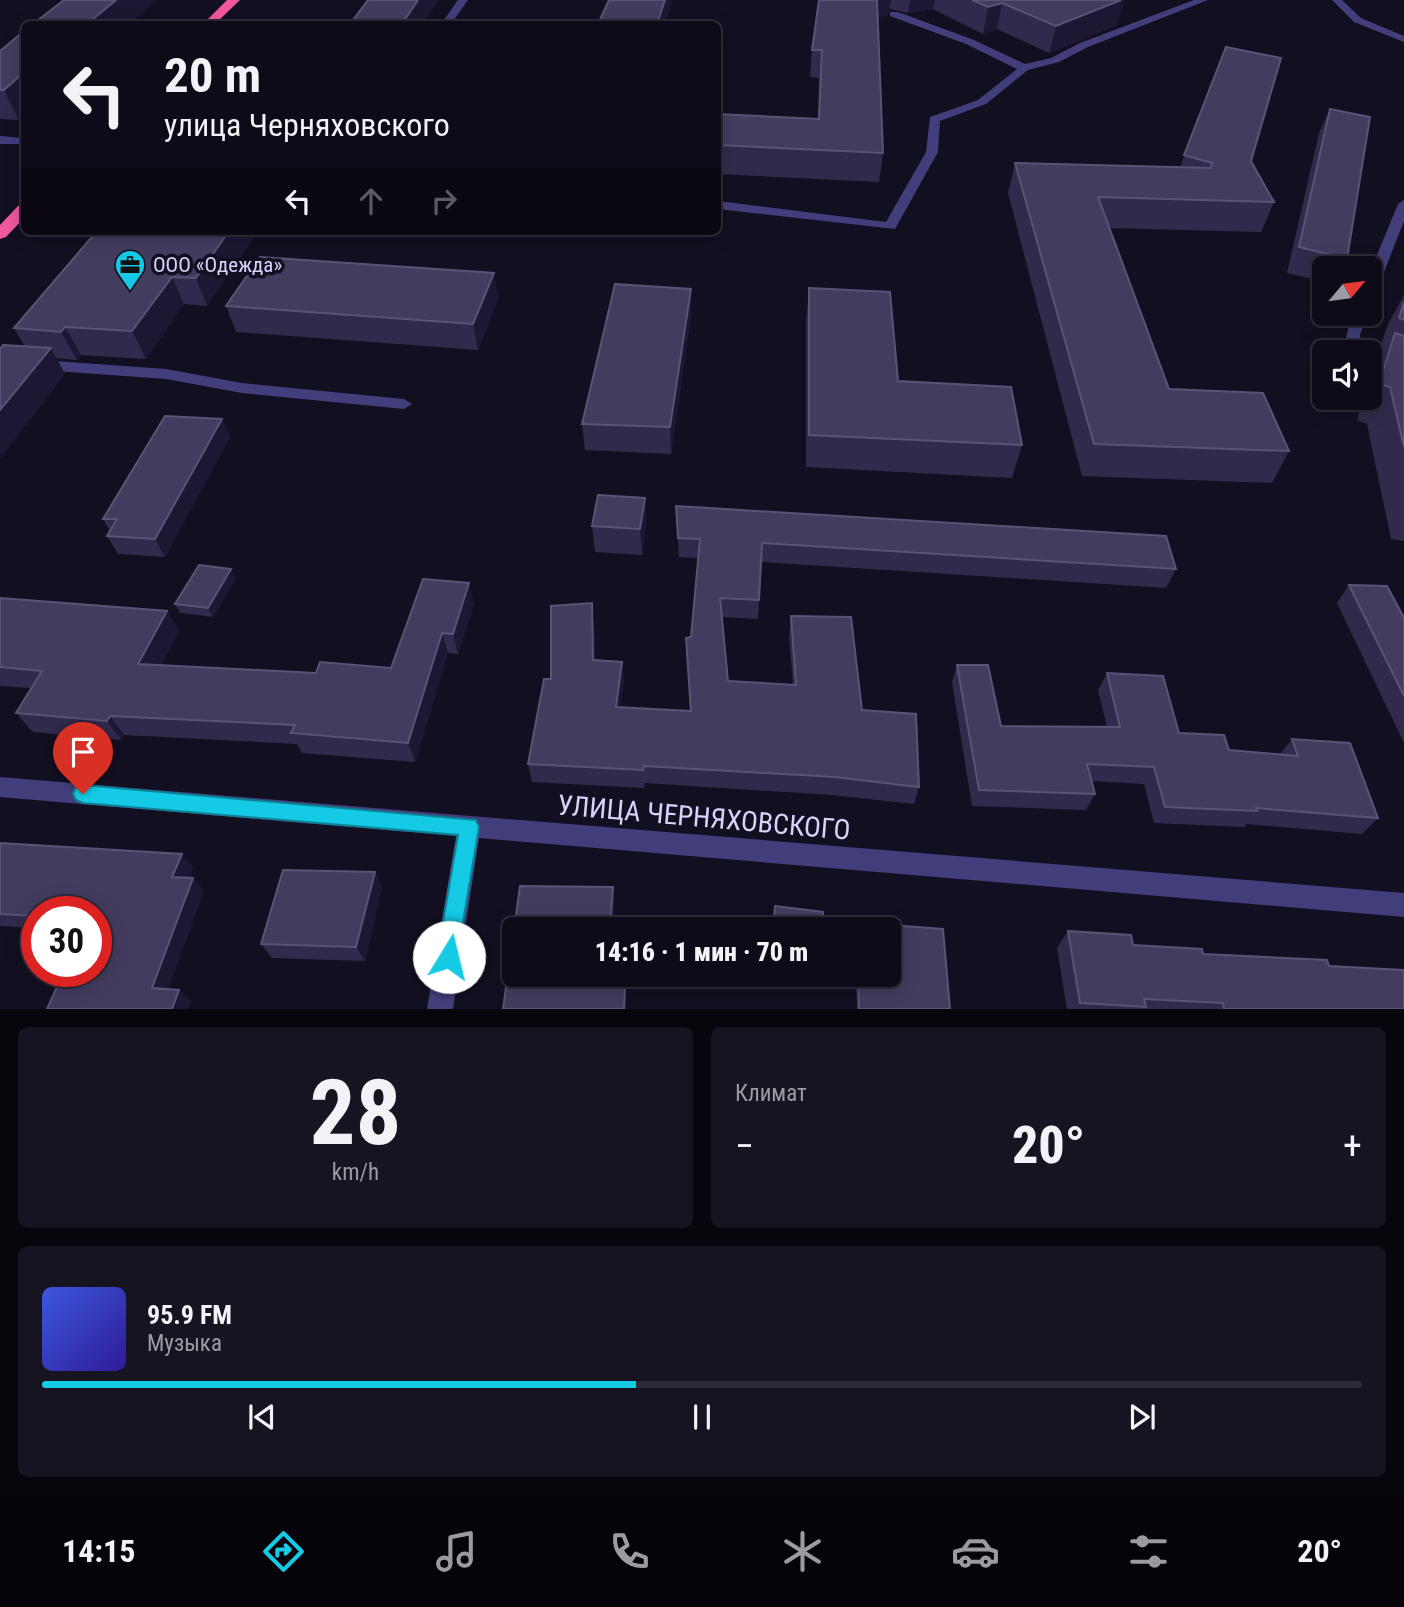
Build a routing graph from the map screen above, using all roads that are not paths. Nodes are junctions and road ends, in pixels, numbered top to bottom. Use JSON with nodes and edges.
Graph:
{"nodes":[{"id":1,"x":233,"y":0,"type":"edge"},
{"id":2,"x":463,"y":0,"type":"edge"},
{"id":3,"x":1203,"y":0,"type":"edge"},
{"id":4,"x":1337,"y":0,"type":"edge"},
{"id":5,"x":894,"y":14,"type":"dead end"},
{"id":6,"x":212,"y":21,"type":"edge"},
{"id":7,"x":448,"y":21,"type":"edge"},
{"id":8,"x":1404,"y":39,"type":"edge"},
{"id":9,"x":1024,"y":68,"type":"junction"},
{"id":10,"x":0,"y":140,"type":"edge"},
{"id":11,"x":21,"y":141,"type":"edge"},
{"id":12,"x":1404,"y":204,"type":"edge"},
{"id":13,"x":721,"y":205,"type":"edge"},
{"id":14,"x":21,"y":212,"type":"edge"},
{"id":15,"x":0,"y":234,"type":"edge"},
{"id":16,"x":1382,"y":260,"type":"edge"},
{"id":17,"x":0,"y":362,"type":"edge"},
{"id":18,"x":1382,"y":364,"type":"edge"},
{"id":19,"x":1404,"y":374,"type":"edge"},
{"id":20,"x":404,"y":404,"type":"dead end"},
{"id":21,"x":0,"y":787,"type":"edge"},
{"id":22,"x":469,"y":827,"type":"junction"},
{"id":23,"x":1404,"y":905,"type":"edge"},
{"id":24,"x":440,"y":1009,"type":"edge"}],
"edges":[{"from":1,"to":6,"type":"highway"},
{"from":2,"to":7,"type":"street"},
{"from":3,"to":9,"type":"street"},
{"from":4,"to":8,"type":"street"},
{"from":5,"to":9,"type":"street"},
{"from":9,"to":13,"type":"street"},
{"from":10,"to":11,"type":"street"},
{"from":12,"to":16,"type":"street"},
{"from":14,"to":15,"type":"highway"},
{"from":17,"to":20,"type":"street"},
{"from":18,"to":19,"type":"street"},
{"from":21,"to":22,"type":"street","name":"УЛИЦА ЧЕРНЯХОВСКОГО"},
{"from":22,"to":23,"type":"street","name":"УЛИЦА ЧЕРНЯХОВСКОГО"},
{"from":22,"to":24,"type":"street"}]}
